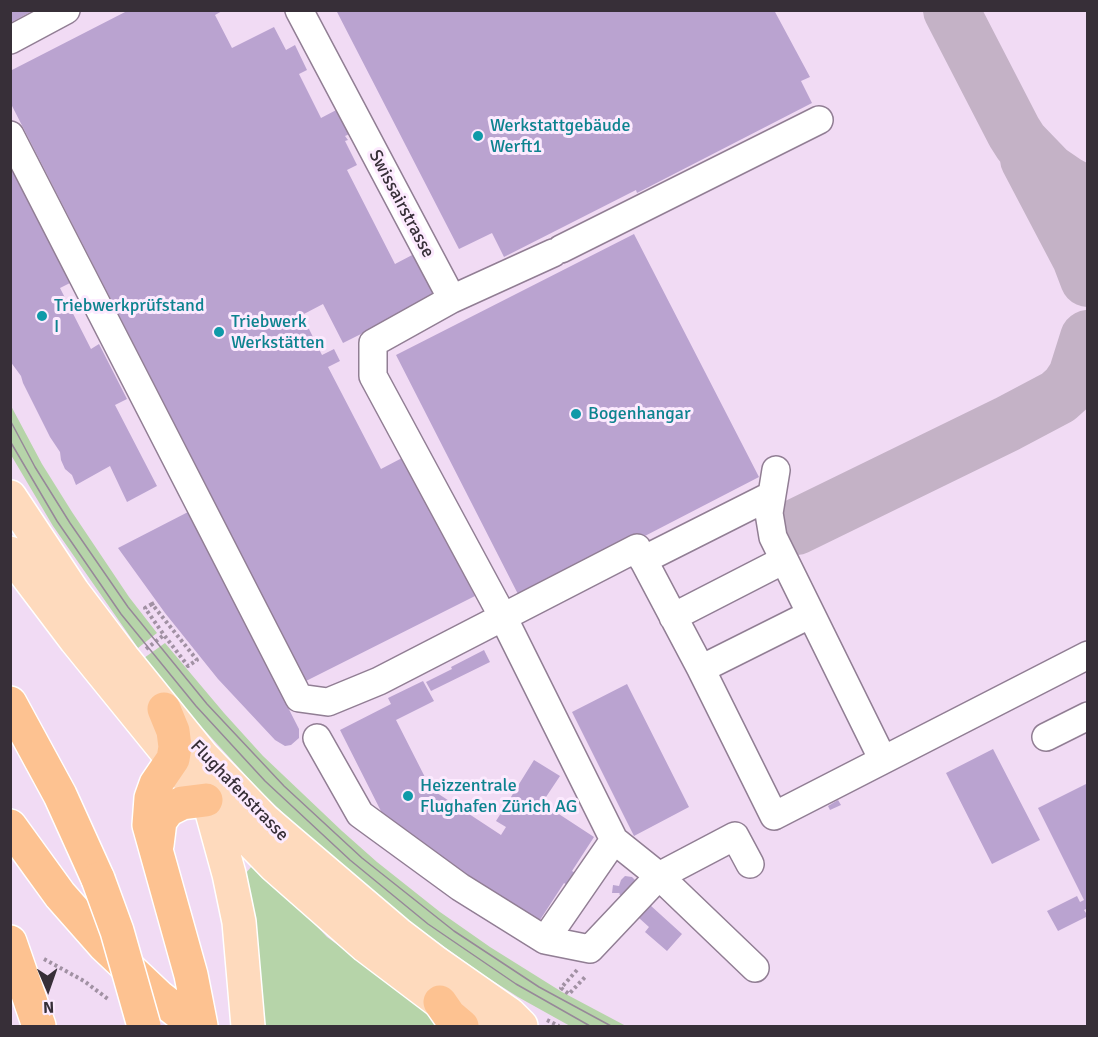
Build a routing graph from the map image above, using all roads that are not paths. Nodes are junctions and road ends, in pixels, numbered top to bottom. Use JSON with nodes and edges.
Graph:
{"nodes":[{"id":1,"x":66,"y":10,"type":"edge"},
{"id":2,"x":299,"y":10,"type":"edge"},
{"id":3,"x":10,"y":40,"type":"edge"},
{"id":4,"x":819,"y":120,"type":"dead end"},
{"id":5,"x":10,"y":135,"type":"edge"},
{"id":6,"x":452,"y":299,"type":"junction"},
{"id":7,"x":10,"y":497,"type":"edge"},
{"id":8,"x":10,"y":553,"type":"edge"},
{"id":9,"x":643,"y":560,"type":"junction"},
{"id":10,"x":784,"y":560,"type":"junction"},
{"id":11,"x":811,"y":614,"type":"junction"},
{"id":12,"x":673,"y":616,"type":"junction"},
{"id":13,"x":506,"y":624,"type":"junction"},
{"id":14,"x":1088,"y":656,"type":"edge"},
{"id":15,"x":701,"y":669,"type":"junction"},
{"id":16,"x":10,"y":703,"type":"edge"},
{"id":17,"x":164,"y":709,"type":"junction"},
{"id":18,"x":1088,"y":716,"type":"edge"},
{"id":19,"x":1046,"y":737,"type":"dead end"},
{"id":20,"x":317,"y":738,"type":"dead end"},
{"id":21,"x":173,"y":759,"type":"junction"},
{"id":22,"x":883,"y":760,"type":"junction"},
{"id":23,"x":208,"y":803,"type":"junction"},
{"id":24,"x":774,"y":816,"type":"junction"},
{"id":25,"x":10,"y":826,"type":"edge"},
{"id":26,"x":735,"y":836,"type":"junction"},
{"id":27,"x":614,"y":840,"type":"junction"},
{"id":28,"x":254,"y":844,"type":"junction"},
{"id":29,"x":156,"y":856,"type":"junction"},
{"id":30,"x":750,"y":864,"type":"dead end"},
{"id":31,"x":229,"y":874,"type":"junction"},
{"id":32,"x":659,"y":876,"type":"junction"},
{"id":33,"x":360,"y":902,"type":"junction"},
{"id":34,"x":545,"y":940,"type":"junction"},
{"id":35,"x":10,"y":942,"type":"edge"},
{"id":36,"x":755,"y":968,"type":"dead end"},
{"id":37,"x":440,"y":1002,"type":"junction"},
{"id":38,"x":248,"y":1022,"type":"edge"},
{"id":39,"x":517,"y":1022,"type":"edge"},
{"id":40,"x":39,"y":1026,"type":"edge"},
{"id":41,"x":144,"y":1026,"type":"edge"},
{"id":42,"x":196,"y":1026,"type":"edge"},
{"id":43,"x":201,"y":1026,"type":"edge"},
{"id":44,"x":462,"y":1026,"type":"edge"}],
"edges":[{"from":1,"to":3,"type":"lane"},
{"from":2,"to":6,"type":"lane","name":"Swissairstrasse"},
{"from":4,"to":6,"type":"lane"},
{"from":5,"to":13,"type":"lane"},
{"from":6,"to":13,"type":"lane"},
{"from":7,"to":17,"type":"main road","name":"Flughafenstrasse"},
{"from":8,"to":21,"type":"main road","name":"Flughafenstrasse"},
{"from":9,"to":10,"type":"lane"},
{"from":9,"to":12,"type":"lane"},
{"from":9,"to":13,"type":"lane"},
{"from":10,"to":11,"type":"lane"},
{"from":10,"to":12,"type":"lane"},
{"from":11,"to":15,"type":"lane"},
{"from":11,"to":22,"type":"lane"},
{"from":12,"to":15,"type":"lane"},
{"from":13,"to":27,"type":"lane"},
{"from":14,"to":22,"type":"lane"},
{"from":15,"to":24,"type":"lane"},
{"from":16,"to":41,"type":"highway","bridge":true},
{"from":17,"to":21,"type":"highway"},
{"from":17,"to":33,"type":"main road","name":"Flughafenstrasse"},
{"from":18,"to":19,"type":"lane"},
{"from":20,"to":34,"type":"lane"},
{"from":21,"to":23,"type":"main road","name":"Flughafenstrasse"},
{"from":21,"to":29,"type":"highway"},
{"from":22,"to":24,"type":"lane"},
{"from":23,"to":28,"type":"main road"},
{"from":23,"to":29,"type":"highway"},
{"from":23,"to":31,"type":"main road"},
{"from":24,"to":26,"type":"lane"},
{"from":25,"to":42,"type":"highway"},
{"from":26,"to":30,"type":"lane"},
{"from":26,"to":32,"type":"lane"},
{"from":27,"to":32,"type":"lane"},
{"from":27,"to":34,"type":"lane"},
{"from":28,"to":31,"type":"main road"},
{"from":28,"to":33,"type":"main road"},
{"from":28,"to":37,"type":"main road"},
{"from":29,"to":43,"type":"highway"},
{"from":31,"to":38,"type":"main road"},
{"from":32,"to":34,"type":"lane"},
{"from":32,"to":36,"type":"lane"},
{"from":33,"to":39,"type":"main road","name":"Flughafenstrasse"},
{"from":35,"to":40,"type":"highway"},
{"from":37,"to":39,"type":"main road"},
{"from":37,"to":44,"type":"highway"}]}
